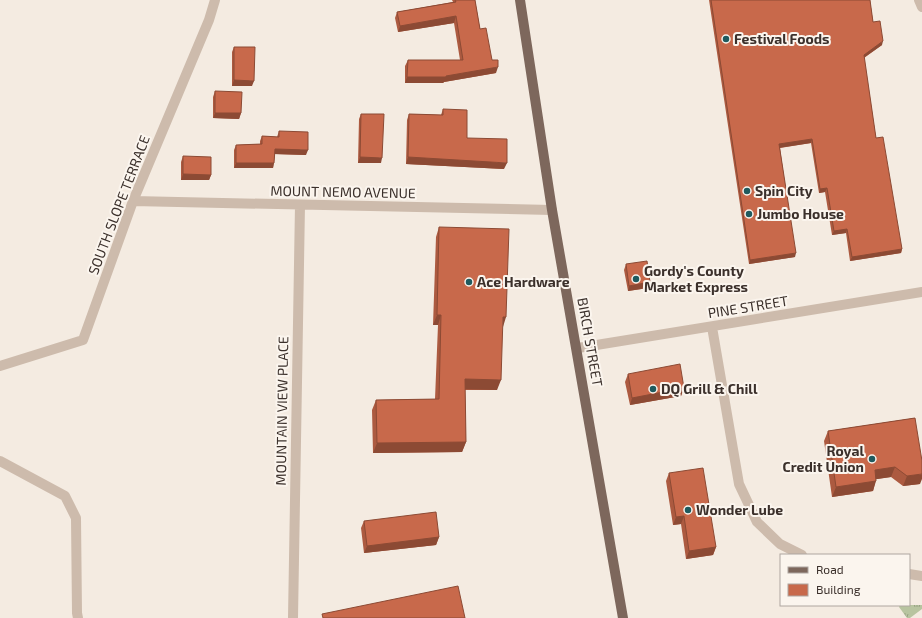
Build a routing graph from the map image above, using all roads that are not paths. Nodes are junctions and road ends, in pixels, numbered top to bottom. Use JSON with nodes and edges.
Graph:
{"nodes":[{"id":1,"x":215,"y":0,"type":"edge"},
{"id":2,"x":520,"y":0,"type":"edge"},
{"id":3,"x":919,"y":0,"type":"edge"},
{"id":4,"x":922,"y":8,"type":"edge"},
{"id":5,"x":133,"y":201,"type":"junction"},
{"id":6,"x":300,"y":205,"type":"junction"},
{"id":7,"x":552,"y":210,"type":"junction"},
{"id":8,"x":922,"y":292,"type":"edge"},
{"id":9,"x":712,"y":327,"type":"junction"},
{"id":10,"x":578,"y":348,"type":"junction"},
{"id":11,"x":0,"y":366,"type":"edge"},
{"id":12,"x":0,"y":461,"type":"edge"},
{"id":13,"x":800,"y":554,"type":"edge"},
{"id":14,"x":910,"y":574,"type":"edge"},
{"id":15,"x":922,"y":576,"type":"edge"},
{"id":16,"x":78,"y":618,"type":"edge"},
{"id":17,"x":293,"y":618,"type":"edge"},
{"id":18,"x":623,"y":618,"type":"edge"}],
"edges":[{"from":1,"to":5,"type":"street","name":"SOUTH SLOPE TERRACE"},
{"from":2,"to":7,"type":"main road","name":"BIRCH STREET"},
{"from":3,"to":4,"type":"street"},
{"from":5,"to":6,"type":"street","name":"MOUNT NEMO AVENUE"},
{"from":5,"to":11,"type":"street","name":"SOUTH SLOPE TERRACE"},
{"from":6,"to":7,"type":"street","name":"MOUNT NEMO AVENUE"},
{"from":6,"to":17,"type":"street","name":"MOUNTAIN VIEW PLACE"},
{"from":7,"to":10,"type":"main road","name":"BIRCH STREET"},
{"from":8,"to":9,"type":"street","name":"PINE STREET"},
{"from":9,"to":10,"type":"street","name":"PINE STREET"},
{"from":9,"to":13,"type":"street"},
{"from":10,"to":18,"type":"main road","name":"BIRCH STREET"},
{"from":12,"to":16,"type":"street"},
{"from":14,"to":15,"type":"street"}]}
